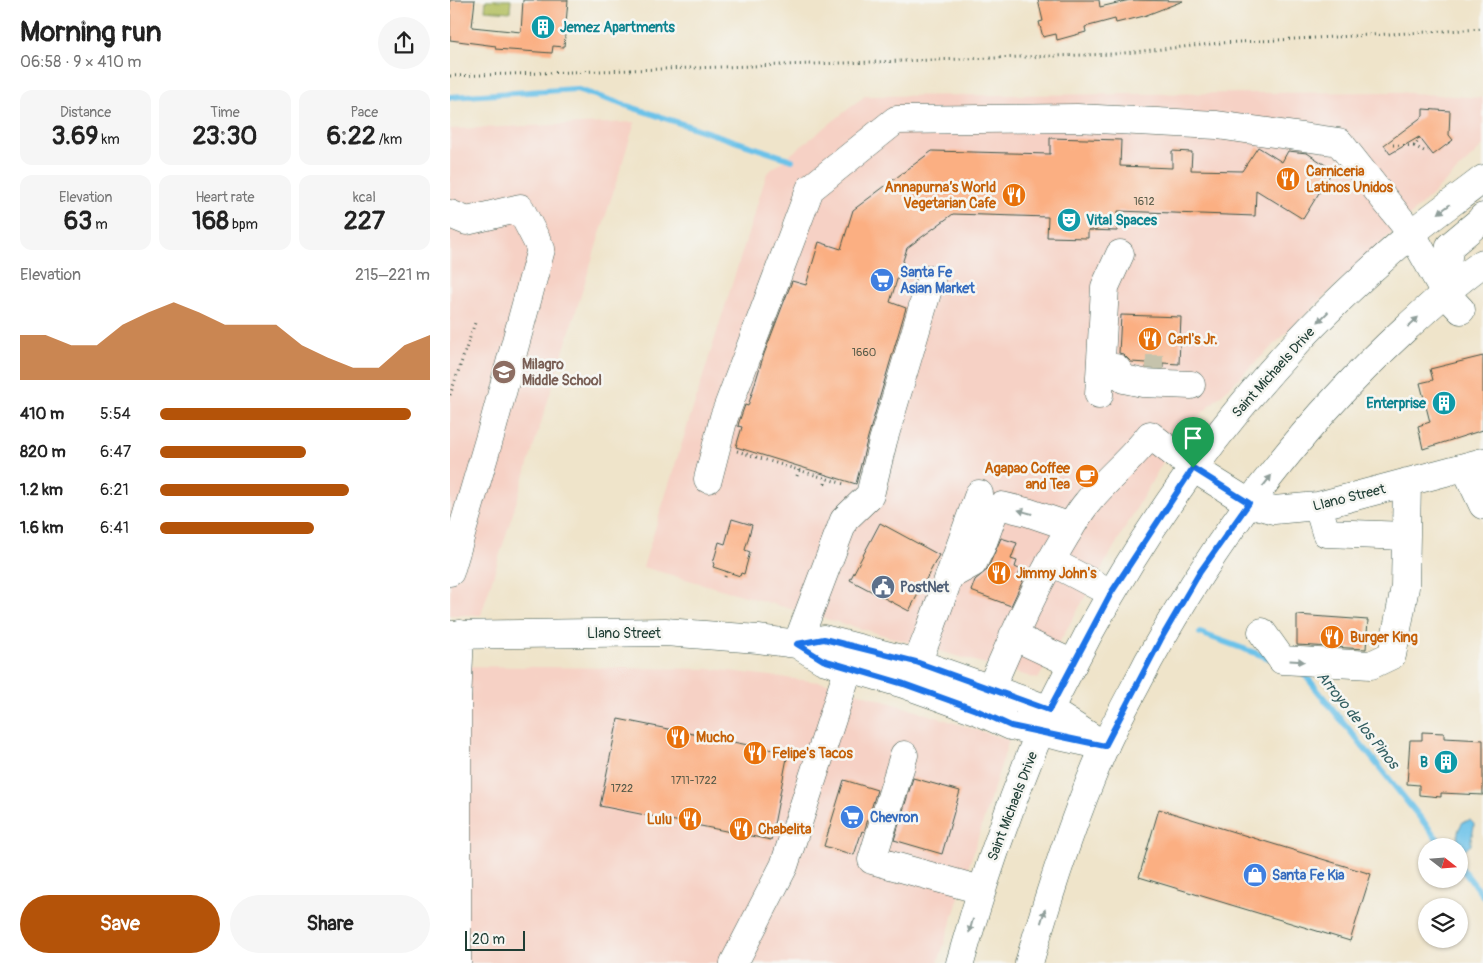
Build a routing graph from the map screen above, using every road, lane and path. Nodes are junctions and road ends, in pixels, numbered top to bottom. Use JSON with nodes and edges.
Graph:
{"nodes":[{"id":1,"x":1483,"y":29,"type":"edge"},
{"id":2,"x":450,"y":76,"type":"edge"},
{"id":3,"x":1418,"y":138,"type":"dead end"},
{"id":4,"x":1393,"y":145,"type":"dead end"},
{"id":5,"x":1414,"y":146,"type":"junction"},
{"id":6,"x":1428,"y":150,"type":"dead end"},
{"id":7,"x":1483,"y":179,"type":"edge"},
{"id":8,"x":450,"y":214,"type":"edge"},
{"id":9,"x":1483,"y":217,"type":"edge"},
{"id":10,"x":1412,"y":234,"type":"junction"},
{"id":11,"x":1483,"y":250,"type":"edge"},
{"id":12,"x":1120,"y":254,"type":"dead end"},
{"id":13,"x":1474,"y":269,"type":"edge"},
{"id":14,"x":931,"y":279,"type":"dead end"},
{"id":15,"x":1453,"y":302,"type":"junction"},
{"id":16,"x":475,"y":323,"type":"dead end"},
{"id":17,"x":1109,"y":363,"type":"junction"},
{"id":18,"x":450,"y":395,"type":"edge"},
{"id":19,"x":1099,"y":395,"type":"dead end"},
{"id":20,"x":734,"y":450,"type":"dead end"},
{"id":21,"x":779,"y":464,"type":"junction"},
{"id":22,"x":1474,"y":464,"type":"edge"},
{"id":23,"x":1193,"y":468,"type":"junction"},
{"id":24,"x":777,"y":470,"type":"dead end"},
{"id":25,"x":799,"y":470,"type":"junction"},
{"id":26,"x":797,"y":476,"type":"dead end"},
{"id":27,"x":708,"y":479,"type":"dead end"},
{"id":28,"x":826,"y":479,"type":"junction"},
{"id":29,"x":1407,"y":482,"type":"junction"},
{"id":30,"x":825,"y":484,"type":"dead end"},
{"id":31,"x":844,"y":484,"type":"dead end"},
{"id":32,"x":979,"y":494,"type":"dead end"},
{"id":33,"x":1249,"y":503,"type":"junction"},
{"id":34,"x":1483,"y":505,"type":"edge"},
{"id":35,"x":1318,"y":506,"type":"junction"},
{"id":36,"x":1071,"y":527,"type":"junction"},
{"id":37,"x":1406,"y":536,"type":"junction"},
{"id":38,"x":1050,"y":561,"type":"junction"},
{"id":39,"x":450,"y":572,"type":"edge"},
{"id":40,"x":727,"y":572,"type":"dead end"},
{"id":41,"x":950,"y":576,"type":"junction"},
{"id":42,"x":725,"y":578,"type":"dead end"},
{"id":43,"x":1111,"y":593,"type":"junction"},
{"id":44,"x":1262,"y":632,"type":"dead end"},
{"id":45,"x":455,"y":634,"type":"edge"},
{"id":46,"x":1013,"y":636,"type":"junction"},
{"id":47,"x":797,"y":644,"type":"junction"},
{"id":48,"x":916,"y":662,"type":"junction"},
{"id":49,"x":1073,"y":664,"type":"junction"},
{"id":50,"x":849,"y":667,"type":"junction"},
{"id":51,"x":990,"y":690,"type":"junction"},
{"id":52,"x":1045,"y":721,"type":"junction"},
{"id":53,"x":1105,"y":746,"type":"junction"},
{"id":54,"x":904,"y":755,"type":"dead end"},
{"id":55,"x":981,"y":890,"type":"junction"},
{"id":56,"x":457,"y":963,"type":"edge"},
{"id":57,"x":734,"y":963,"type":"edge"},
{"id":58,"x":960,"y":963,"type":"edge"},
{"id":59,"x":1029,"y":963,"type":"edge"}],
"edges":[{"from":1,"to":2,"type":"path"},
{"from":3,"to":5,"type":"path"},
{"from":4,"to":5,"type":"path"},
{"from":5,"to":6,"type":"path"},
{"from":7,"to":10,"type":"main road","name":"Saint Michaels Drive","one_way":true},
{"from":8,"to":39,"type":"main road"},
{"from":9,"to":15,"type":"main road"},
{"from":10,"to":15,"type":"main road"},
{"from":10,"to":23,"type":"main road","name":"Saint Michaels Drive","one_way":true},
{"from":10,"to":27,"type":"main road"},
{"from":11,"to":13,"type":"main road"},
{"from":12,"to":17,"type":"main road"},
{"from":13,"to":15,"type":"main road"},
{"from":14,"to":47,"type":"main road"},
{"from":33,"to":15,"type":"main road","one_way":true},
{"from":16,"to":18,"type":"path"},
{"from":17,"to":17,"type":"main road"},
{"from":17,"to":19,"type":"main road"},
{"from":20,"to":21,"type":"path"},
{"from":21,"to":24,"type":"path"},
{"from":21,"to":25,"type":"path"},
{"from":22,"to":29,"type":"main road","name":"Llano Street"},
{"from":22,"to":34,"type":"main road"},
{"from":23,"to":33,"type":"main road","name":"Llano Street"},
{"from":23,"to":36,"type":"main road","name":"Llano Street"},
{"from":23,"to":43,"type":"main road","name":"Saint Michaels Drive"},
{"from":25,"to":26,"type":"path"},
{"from":25,"to":28,"type":"path"},
{"from":28,"to":30,"type":"path"},
{"from":28,"to":31,"type":"path"},
{"from":29,"to":35,"type":"main road","name":"Llano Street"},
{"from":29,"to":37,"type":"main road"},
{"from":32,"to":41,"type":"main road"},
{"from":33,"to":35,"type":"main road","name":"Llano Street"},
{"from":33,"to":53,"type":"main road"},
{"from":35,"to":37,"type":"main road"},
{"from":36,"to":38,"type":"main road"},
{"from":36,"to":41,"type":"main road","one_way":true},
{"from":44,"to":37,"type":"main road","one_way":true},
{"from":38,"to":43,"type":"main road"},
{"from":38,"to":46,"type":"main road"},
{"from":40,"to":42,"type":"path"},
{"from":41,"to":48,"type":"main road"},
{"from":43,"to":49,"type":"main road","name":"Saint Michaels Drive"},
{"from":45,"to":47,"type":"main road","name":"Llano Street"},
{"from":45,"to":56,"type":"main road"},
{"from":46,"to":49,"type":"main road"},
{"from":46,"to":51,"type":"main road"},
{"from":47,"to":48,"type":"main road","name":"Llano Street"},
{"from":47,"to":50,"type":"main road","name":"Llano Street"},
{"from":48,"to":51,"type":"main road","name":"Llano Street"},
{"from":49,"to":52,"type":"main road","name":"Saint Michaels Drive"},
{"from":50,"to":52,"type":"main road","name":"Llano Street"},
{"from":50,"to":57,"type":"main road"},
{"from":51,"to":52,"type":"main road","name":"Llano Street"},
{"from":52,"to":53,"type":"main road","name":"Llano Street"},
{"from":52,"to":55,"type":"main road","name":"Saint Michaels Drive"},
{"from":59,"to":53,"type":"main road","one_way":true},
{"from":54,"to":55,"type":"main road"},
{"from":55,"to":58,"type":"main road","name":"Saint Michaels Drive","one_way":true}]}
